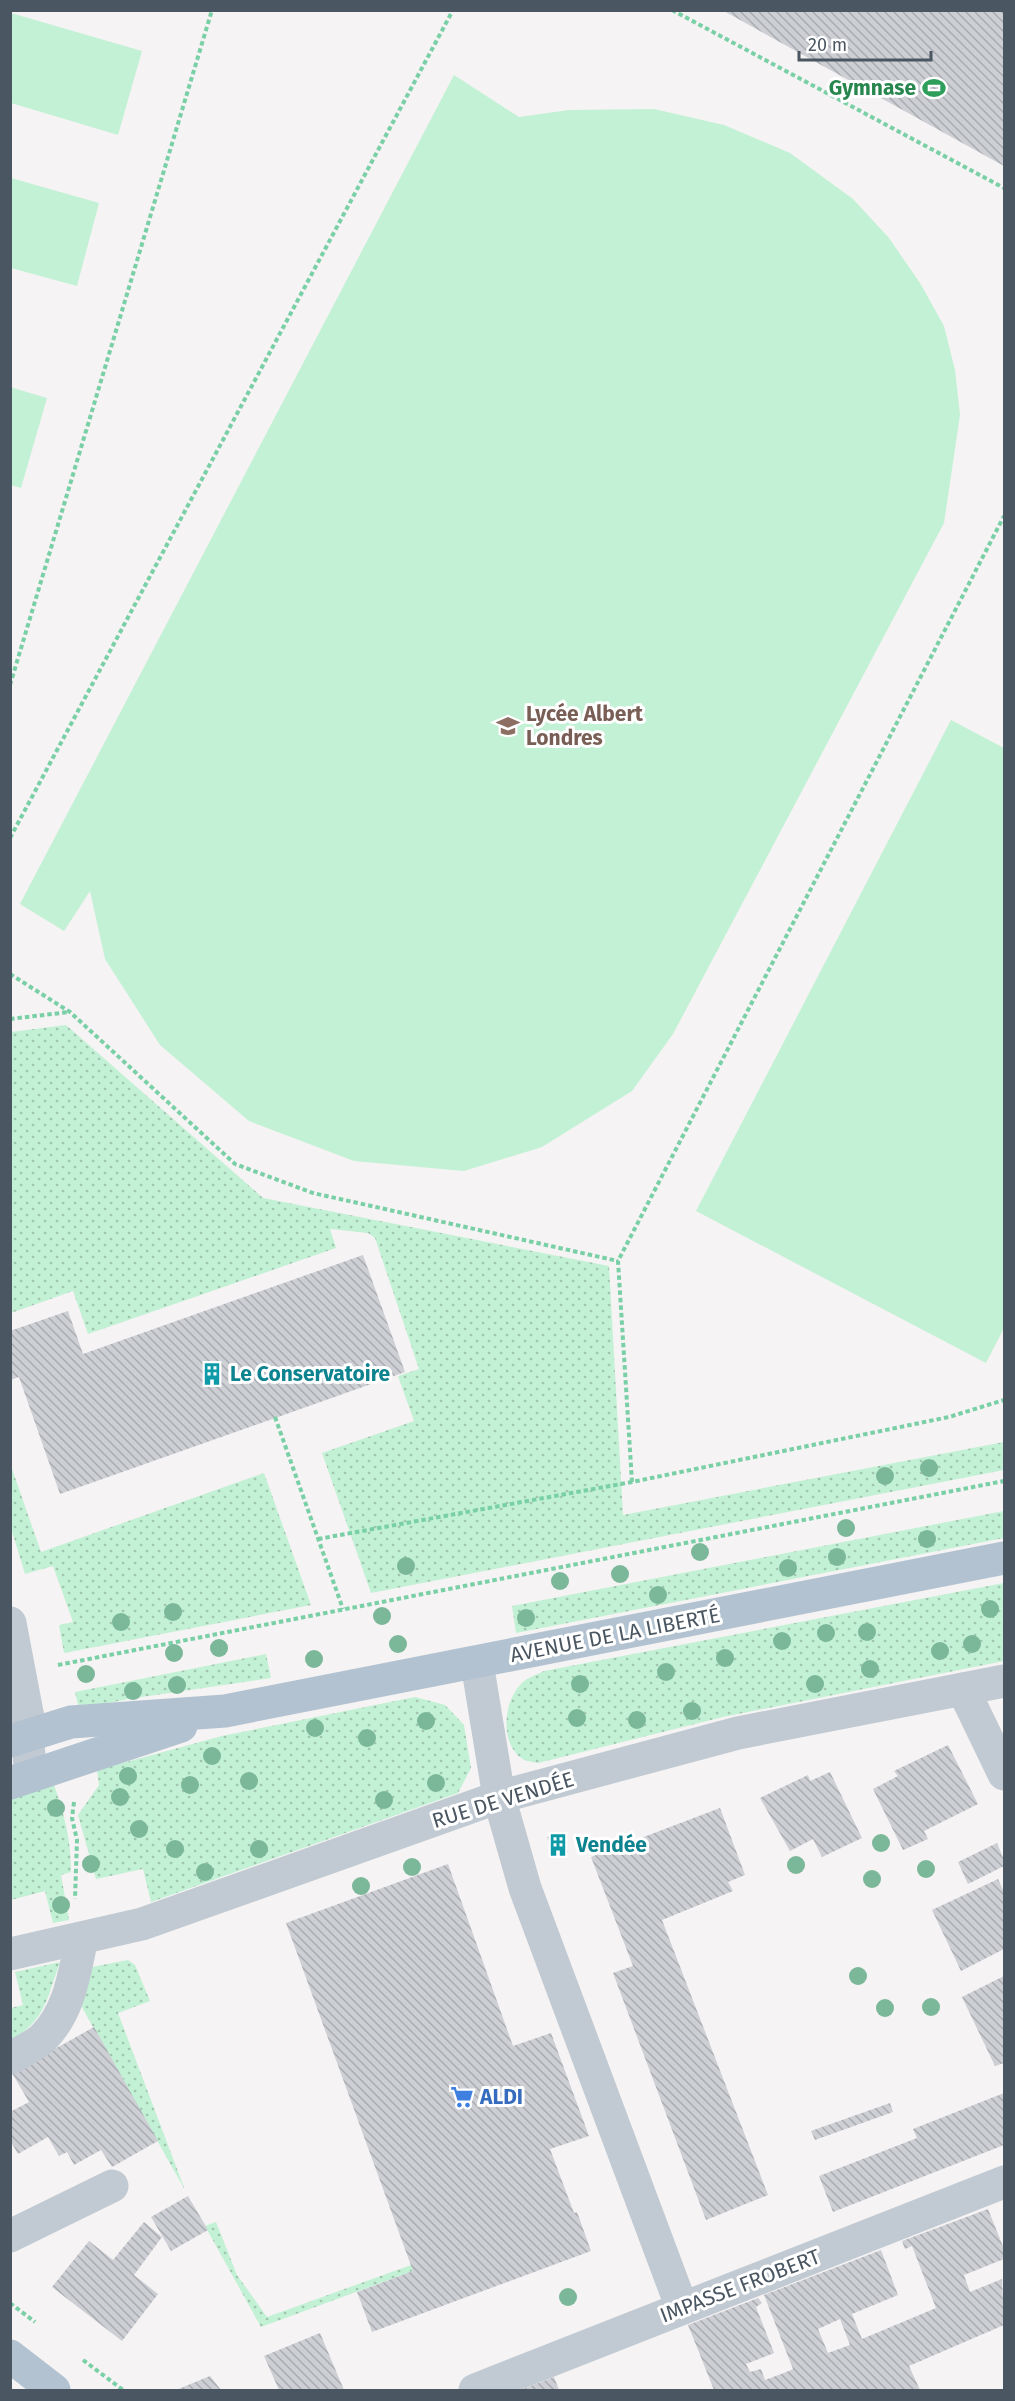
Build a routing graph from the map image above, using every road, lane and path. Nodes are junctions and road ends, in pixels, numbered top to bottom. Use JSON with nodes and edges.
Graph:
{"nodes":[{"id":1,"x":212,"y":10,"type":"edge"},
{"id":2,"x":453,"y":10,"type":"edge"},
{"id":3,"x":672,"y":10,"type":"edge"},
{"id":4,"x":1005,"y":188,"type":"edge"},
{"id":5,"x":1005,"y":516,"type":"edge"},
{"id":6,"x":10,"y":685,"type":"edge"},
{"id":7,"x":10,"y":838,"type":"edge"},
{"id":8,"x":10,"y":974,"type":"edge"},
{"id":9,"x":70,"y":1012,"type":"junction"},
{"id":10,"x":10,"y":1019,"type":"edge"},
{"id":11,"x":618,"y":1261,"type":"junction"},
{"id":12,"x":1005,"y":1400,"type":"edge"},
{"id":13,"x":275,"y":1417,"type":"dead end"},
{"id":14,"x":1005,"y":1481,"type":"edge"},
{"id":15,"x":632,"y":1482,"type":"junction"},
{"id":16,"x":318,"y":1539,"type":"junction"},
{"id":17,"x":1005,"y":1558,"type":"edge"},
{"id":18,"x":343,"y":1609,"type":"junction"},
{"id":19,"x":10,"y":1623,"type":"edge"},
{"id":20,"x":477,"y":1663,"type":"junction"},
{"id":21,"x":20,"y":1672,"type":"junction"},
{"id":22,"x":1005,"y":1681,"type":"edge"},
{"id":23,"x":963,"y":1689,"type":"junction"},
{"id":24,"x":225,"y":1711,"type":"junction"},
{"id":25,"x":19,"y":1738,"type":"edge"},
{"id":26,"x":1005,"y":1774,"type":"edge"},
{"id":27,"x":21,"y":1779,"type":"edge"},
{"id":28,"x":499,"y":1797,"type":"junction"},
{"id":29,"x":72,"y":1818,"type":"dead end"},
{"id":30,"x":82,"y":1938,"type":"junction"},
{"id":31,"x":10,"y":1954,"type":"edge"},
{"id":32,"x":10,"y":2058,"type":"edge"},
{"id":33,"x":1005,"y":2182,"type":"edge"},
{"id":34,"x":112,"y":2186,"type":"dead end"},
{"id":35,"x":10,"y":2236,"type":"edge"},
{"id":36,"x":682,"y":2308,"type":"junction"},
{"id":37,"x":10,"y":2356,"type":"edge"},
{"id":38,"x":54,"y":2391,"type":"edge"},
{"id":39,"x":475,"y":2391,"type":"edge"}],
"edges":[{"from":1,"to":6,"type":"path"},
{"from":2,"to":7,"type":"path"},
{"from":3,"to":4,"type":"path"},
{"from":5,"to":11,"type":"path"},
{"from":8,"to":9,"type":"path"},
{"from":9,"to":10,"type":"path"},
{"from":9,"to":11,"type":"path"},
{"from":11,"to":15,"type":"path"},
{"from":12,"to":15,"type":"path"},
{"from":13,"to":16,"type":"path"},
{"from":14,"to":18,"type":"path"},
{"from":15,"to":16,"type":"path"},
{"from":16,"to":18,"type":"path"},
{"from":17,"to":20,"type":"main road","name":"AVENUE DE LA LIBERTÉ"},
{"from":18,"to":21,"type":"path"},
{"from":19,"to":21,"type":"street"},
{"from":20,"to":24,"type":"main road","name":"AVENUE DE LA LIBERTÉ"},
{"from":20,"to":28,"type":"street"},
{"from":21,"to":25,"type":"street"},
{"from":22,"to":23,"type":"street","name":"RUE DE VENDÉE"},
{"from":23,"to":26,"type":"street"},
{"from":23,"to":28,"type":"street","name":"RUE DE VENDÉE"},
{"from":24,"to":25,"type":"main road","name":"AVENUE DE LA LIBERTÉ"},
{"from":24,"to":27,"type":"main road","name":"AVENUE DE LA LIBERTÉ"},
{"from":25,"to":27,"type":"street"},
{"from":28,"to":30,"type":"street","name":"RUE DE VENDÉE"},
{"from":28,"to":36,"type":"street"},
{"from":29,"to":30,"type":"path"},
{"from":30,"to":31,"type":"street","name":"RUE DE VENDÉE"},
{"from":30,"to":32,"type":"street"},
{"from":33,"to":36,"type":"street","name":"IMPASSE FROBERT"},
{"from":34,"to":35,"type":"street"},
{"from":36,"to":39,"type":"street","name":"IMPASSE FROBERT"},
{"from":37,"to":38,"type":"main road"}]}
